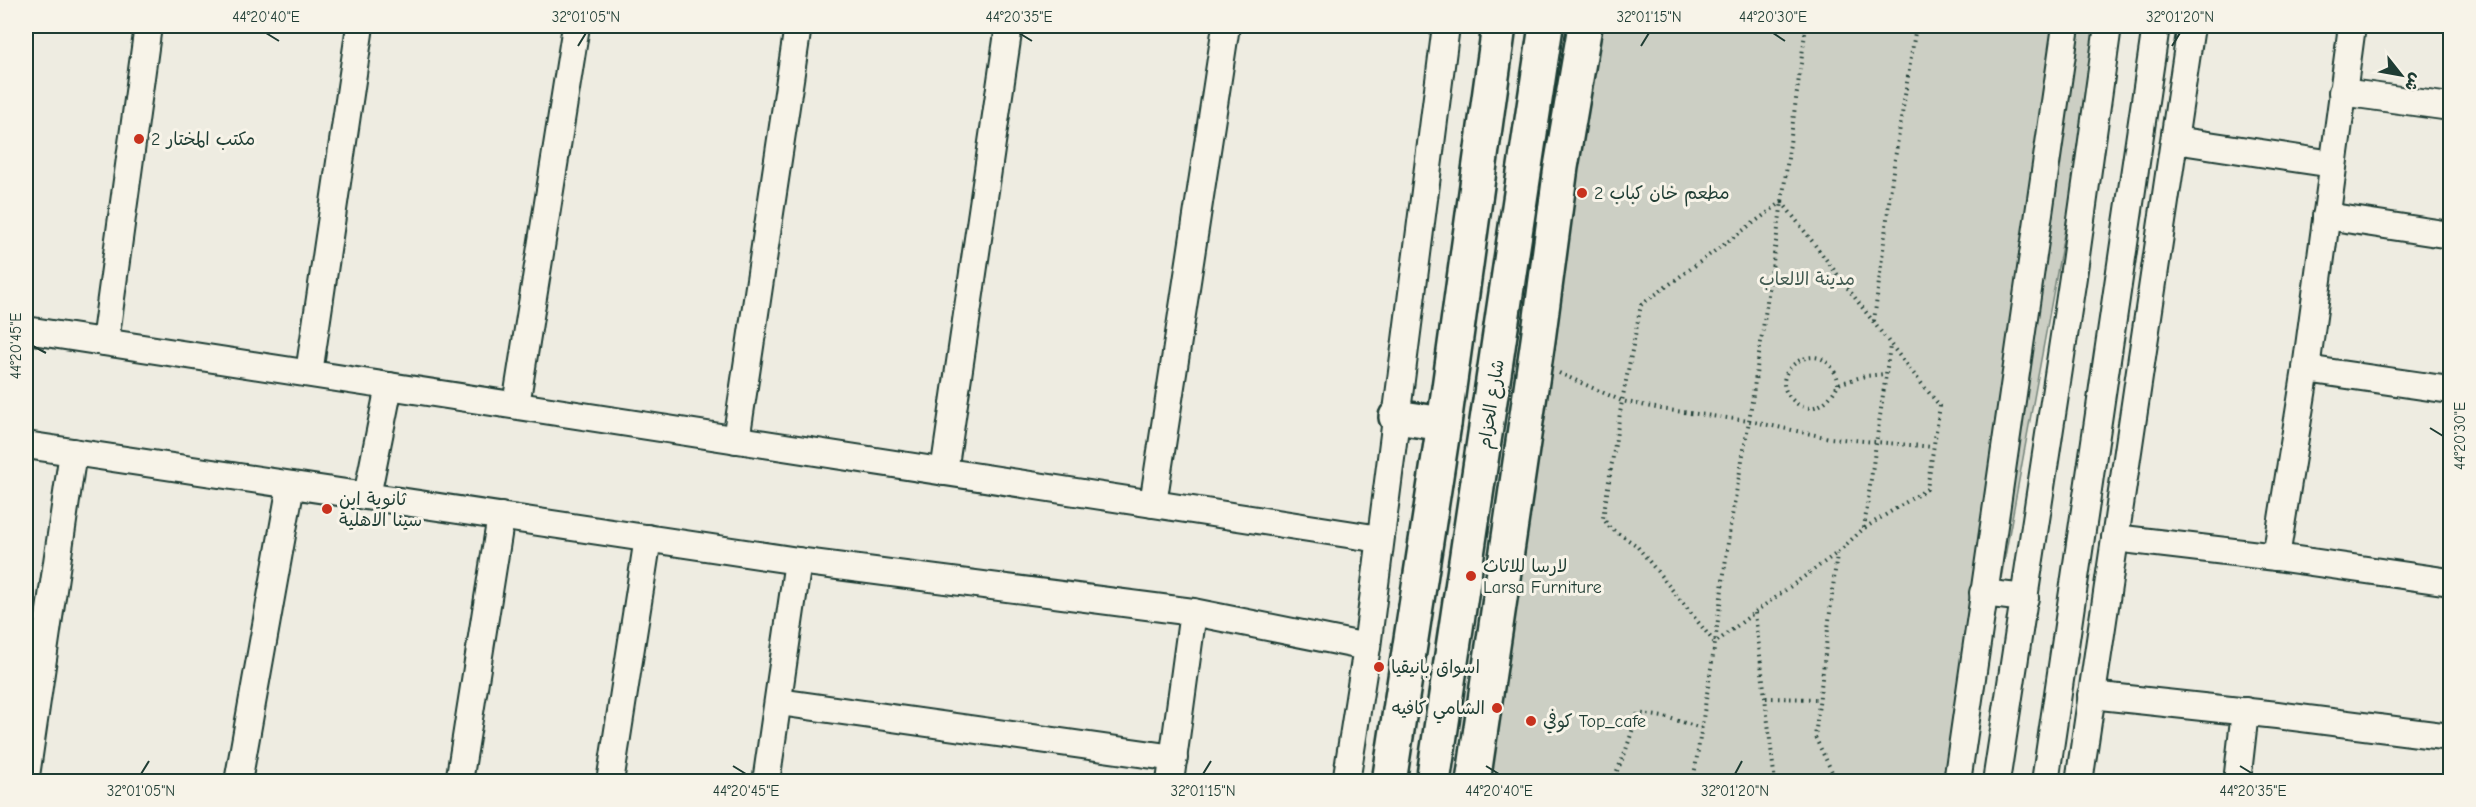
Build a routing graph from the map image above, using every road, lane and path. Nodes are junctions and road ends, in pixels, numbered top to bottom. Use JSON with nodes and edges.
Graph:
{"nodes":[{"id":1,"x":148,"y":26,"type":"edge"},
{"id":2,"x":360,"y":26,"type":"edge"},
{"id":3,"x":576,"y":26,"type":"edge"},
{"id":4,"x":798,"y":26,"type":"edge"},
{"id":5,"x":1009,"y":26,"type":"edge"},
{"id":6,"x":1226,"y":26,"type":"edge"},
{"id":7,"x":1446,"y":26,"type":"edge"},
{"id":8,"x":1499,"y":26,"type":"edge"},
{"id":9,"x":1546,"y":26,"type":"edge"},
{"id":10,"x":1585,"y":26,"type":"edge"},
{"id":11,"x":1806,"y":26,"type":"edge"},
{"id":12,"x":1916,"y":26,"type":"edge"},
{"id":13,"x":2066,"y":26,"type":"edge"},
{"id":14,"x":2108,"y":26,"type":"edge"},
{"id":15,"x":2156,"y":26,"type":"edge"},
{"id":16,"x":2191,"y":26,"type":"edge"},
{"id":17,"x":2352,"y":26,"type":"edge"},
{"id":18,"x":2342,"y":92,"type":"junction"},
{"id":19,"x":2451,"y":107,"type":"edge"},
{"id":20,"x":2175,"y":140,"type":"junction"},
{"id":21,"x":2333,"y":164,"type":"junction"},
{"id":22,"x":1782,"y":202,"type":"junction"},
{"id":23,"x":2326,"y":216,"type":"junction"},
{"id":24,"x":2451,"y":235,"type":"edge"},
{"id":25,"x":1875,"y":321,"type":"junction"},
{"id":26,"x":26,"y":330,"type":"edge"},
{"id":27,"x":1538,"y":340,"type":"junction"},
{"id":28,"x":105,"y":342,"type":"junction"},
{"id":29,"x":1890,"y":345,"type":"junction"},
{"id":30,"x":2306,"y":369,"type":"junction"},
{"id":31,"x":1496,"y":371,"type":"junction"},
{"id":32,"x":309,"y":374,"type":"junction"},
{"id":33,"x":1885,"y":374,"type":"junction"},
{"id":34,"x":1838,"y":384,"type":"junction"},
{"id":35,"x":389,"y":386,"type":"junction"},
{"id":36,"x":2451,"y":390,"type":"edge"},
{"id":37,"x":1622,"y":401,"type":"junction"},
{"id":38,"x":516,"y":405,"type":"junction"},
{"id":39,"x":1396,"y":417,"type":"junction"},
{"id":40,"x":1749,"y":421,"type":"junction"},
{"id":41,"x":1444,"y":423,"type":"junction"},
{"id":42,"x":736,"y":440,"type":"junction"},
{"id":43,"x":1876,"y":443,"type":"junction"},
{"id":44,"x":26,"y":445,"type":"edge"},
{"id":45,"x":1933,"y":447,"type":"junction"},
{"id":46,"x":73,"y":452,"type":"junction"},
{"id":47,"x":944,"y":472,"type":"junction"},
{"id":48,"x":291,"y":485,"type":"junction"},
{"id":49,"x":367,"y":496,"type":"junction"},
{"id":50,"x":1153,"y":504,"type":"junction"},
{"id":51,"x":501,"y":516,"type":"junction"},
{"id":52,"x":1863,"y":529,"type":"junction"},
{"id":53,"x":648,"y":538,"type":"junction"},
{"id":54,"x":2115,"y":538,"type":"junction"},
{"id":55,"x":1380,"y":539,"type":"junction"},
{"id":56,"x":1837,"y":553,"type":"junction"},
{"id":57,"x":2276,"y":556,"type":"junction"},
{"id":58,"x":798,"y":561,"type":"junction"},
{"id":59,"x":2451,"y":582,"type":"edge"},
{"id":60,"x":1983,"y":592,"type":"junction"},
{"id":61,"x":2025,"y":598,"type":"junction"},
{"id":62,"x":2072,"y":605,"type":"junction"},
{"id":63,"x":2104,"y":610,"type":"junction"},
{"id":64,"x":1193,"y":612,"type":"junction"},
{"id":65,"x":1755,"y":612,"type":"junction"},
{"id":66,"x":1715,"y":643,"type":"junction"},
{"id":67,"x":1367,"y":646,"type":"junction"},
{"id":68,"x":2091,"y":695,"type":"junction"},
{"id":69,"x":1766,"y":698,"type":"junction"},
{"id":70,"x":1820,"y":699,"type":"junction"},
{"id":71,"x":779,"y":702,"type":"junction"},
{"id":72,"x":2245,"y":711,"type":"junction"},
{"id":73,"x":1701,"y":728,"type":"junction"},
{"id":74,"x":2451,"y":737,"type":"edge"},
{"id":75,"x":1172,"y":770,"type":"edge"},
{"id":76,"x":26,"y":776,"type":"edge"},
{"id":77,"x":1393,"y":778,"type":"edge"},
{"id":78,"x":1431,"y":778,"type":"edge"},
{"id":79,"x":238,"y":782,"type":"edge"},
{"id":80,"x":459,"y":782,"type":"edge"},
{"id":81,"x":610,"y":782,"type":"edge"},
{"id":82,"x":766,"y":782,"type":"edge"},
{"id":83,"x":1346,"y":782,"type":"edge"},
{"id":84,"x":1473,"y":782,"type":"edge"},
{"id":85,"x":1612,"y":782,"type":"edge"},
{"id":86,"x":1693,"y":782,"type":"edge"},
{"id":87,"x":1775,"y":782,"type":"edge"},
{"id":88,"x":1837,"y":782,"type":"edge"},
{"id":89,"x":1957,"y":782,"type":"edge"},
{"id":90,"x":1996,"y":782,"type":"edge"},
{"id":91,"x":2045,"y":782,"type":"edge"},
{"id":92,"x":2079,"y":782,"type":"edge"},
{"id":93,"x":2238,"y":782,"type":"edge"}],
"edges":[{"from":1,"to":28,"type":"street"},
{"from":2,"to":32,"type":"street"},
{"from":3,"to":38,"type":"street"},
{"from":4,"to":42,"type":"street"},
{"from":5,"to":47,"type":"street"},
{"from":6,"to":50,"type":"street"},
{"from":7,"to":39,"type":"street"},
{"from":8,"to":41,"type":"main road"},
{"from":9,"to":31,"type":"main road","name":"شارع الحزام"},
{"from":10,"to":27,"type":"main road"},
{"from":11,"to":22,"type":"path"},
{"from":12,"to":25,"type":"path"},
{"from":13,"to":60,"type":"street"},
{"from":14,"to":61,"type":"street"},
{"from":15,"to":62,"type":"street"},
{"from":16,"to":20,"type":"street"},
{"from":17,"to":18,"type":"street"},
{"from":18,"to":19,"type":"street"},
{"from":18,"to":21,"type":"street"},
{"from":20,"to":21,"type":"street"},
{"from":20,"to":54,"type":"street"},
{"from":21,"to":23,"type":"street"},
{"from":22,"to":25,"type":"path"},
{"from":22,"to":37,"type":"path"},
{"from":22,"to":40,"type":"path"},
{"from":23,"to":24,"type":"street"},
{"from":23,"to":30,"type":"street"},
{"from":25,"to":29,"type":"path"},
{"from":26,"to":28,"type":"street"},
{"from":27,"to":31,"type":"main road"},
{"from":27,"to":37,"type":"path"},
{"from":27,"to":84,"type":"main road"},
{"from":28,"to":32,"type":"street"},
{"from":29,"to":33,"type":"path"},
{"from":29,"to":45,"type":"path"},
{"from":30,"to":36,"type":"street"},
{"from":30,"to":57,"type":"street"},
{"from":31,"to":78,"type":"main road","name":"شارع الحزام"},
{"from":32,"to":35,"type":"street"},
{"from":33,"to":34,"type":"path"},
{"from":33,"to":43,"type":"path"},
{"from":34,"to":34,"type":"path"},
{"from":35,"to":38,"type":"street"},
{"from":35,"to":49,"type":"street"},
{"from":37,"to":40,"type":"path"},
{"from":37,"to":66,"type":"path"},
{"from":38,"to":42,"type":"street"},
{"from":39,"to":41,"type":"main road"},
{"from":39,"to":55,"type":"street"},
{"from":40,"to":43,"type":"path"},
{"from":40,"to":66,"type":"path"},
{"from":41,"to":77,"type":"main road"},
{"from":42,"to":47,"type":"street"},
{"from":43,"to":45,"type":"path"},
{"from":43,"to":52,"type":"path"},
{"from":44,"to":46,"type":"street"},
{"from":45,"to":52,"type":"path"},
{"from":46,"to":48,"type":"street"},
{"from":46,"to":76,"type":"street"},
{"from":47,"to":50,"type":"street"},
{"from":48,"to":49,"type":"street"},
{"from":48,"to":79,"type":"street"},
{"from":49,"to":51,"type":"street"},
{"from":50,"to":55,"type":"street"},
{"from":51,"to":53,"type":"street"},
{"from":51,"to":80,"type":"street"},
{"from":52,"to":56,"type":"path"},
{"from":53,"to":58,"type":"street"},
{"from":53,"to":81,"type":"street"},
{"from":54,"to":57,"type":"street"},
{"from":54,"to":63,"type":"street"},
{"from":55,"to":67,"type":"street"},
{"from":56,"to":65,"type":"path"},
{"from":56,"to":70,"type":"path"},
{"from":57,"to":59,"type":"street"},
{"from":58,"to":64,"type":"street"},
{"from":58,"to":71,"type":"street"},
{"from":60,"to":61,"type":"street"},
{"from":60,"to":89,"type":"street"},
{"from":61,"to":90,"type":"street"},
{"from":62,"to":63,"type":"street"},
{"from":62,"to":91,"type":"street"},
{"from":63,"to":68,"type":"street"},
{"from":64,"to":67,"type":"street"},
{"from":64,"to":75,"type":"street"},
{"from":65,"to":66,"type":"path"},
{"from":65,"to":69,"type":"path"},
{"from":66,"to":73,"type":"path"},
{"from":67,"to":83,"type":"street"},
{"from":68,"to":72,"type":"street"},
{"from":68,"to":92,"type":"street"},
{"from":69,"to":70,"type":"path"},
{"from":69,"to":87,"type":"path"},
{"from":70,"to":88,"type":"path"},
{"from":71,"to":75,"type":"street"},
{"from":71,"to":82,"type":"street"},
{"from":72,"to":74,"type":"street"},
{"from":72,"to":93,"type":"street"},
{"from":73,"to":85,"type":"path"},
{"from":73,"to":86,"type":"path"}]}
